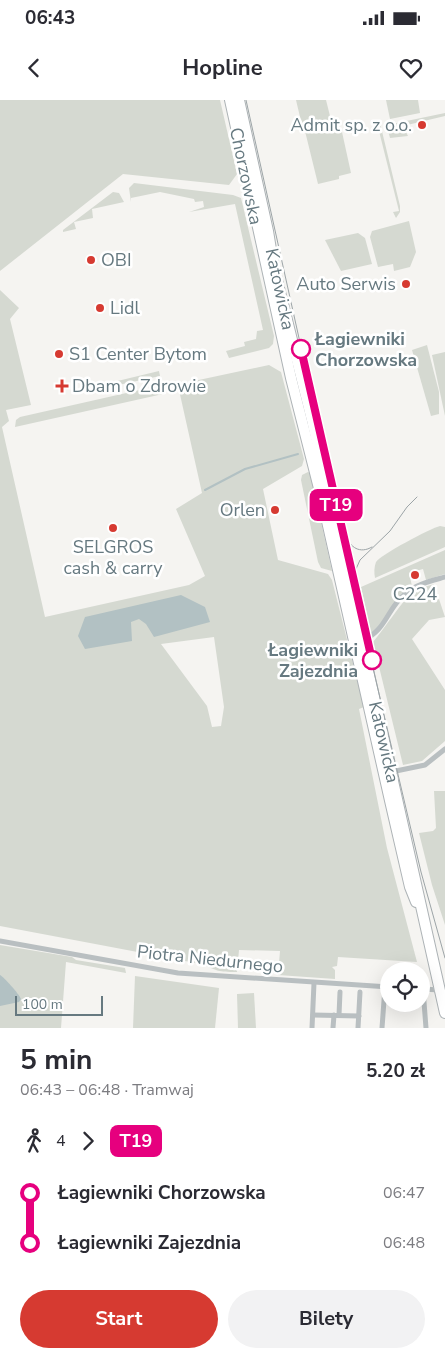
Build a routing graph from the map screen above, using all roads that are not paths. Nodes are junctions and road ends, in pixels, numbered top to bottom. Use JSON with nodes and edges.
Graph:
{"nodes":[{"id":1,"x":230,"y":100,"type":"edge"},
{"id":2,"x":239,"y":100,"type":"edge"},
{"id":3,"x":445,"y":577,"type":"edge"},
{"id":4,"x":351,"y":631,"type":"joint"},
{"id":5,"x":362,"y":641,"type":"junction"},
{"id":6,"x":445,"y":749,"type":"edge"},
{"id":7,"x":391,"y":772,"type":"junction"},
{"id":8,"x":422,"y":917,"type":"junction"},
{"id":9,"x":0,"y":941,"type":"edge"},
{"id":10,"x":314,"y":983,"type":"junction"},
{"id":11,"x":380,"y":987,"type":"edge"},
{"id":12,"x":430,"y":989,"type":"edge"},
{"id":13,"x":440,"y":990,"type":"junction"},
{"id":14,"x":340,"y":992,"type":"dead end"},
{"id":15,"x":360,"y":992,"type":"dead end"},
{"id":16,"x":384,"y":1012,"type":"edge"},
{"id":17,"x":424,"y":1012,"type":"edge"},
{"id":18,"x":445,"y":1013,"type":"edge"},
{"id":19,"x":313,"y":1015,"type":"junction"},
{"id":20,"x":337,"y":1015,"type":"junction"},
{"id":21,"x":359,"y":1016,"type":"junction"},
{"id":22,"x":312,"y":1028,"type":"edge"},
{"id":23,"x":334,"y":1028,"type":"edge"},
{"id":24,"x":358,"y":1028,"type":"edge"},
{"id":25,"x":382,"y":1028,"type":"edge"},
{"id":26,"x":426,"y":1028,"type":"edge"}],
"edges":[{"from":1,"to":4,"type":"main road","name":"Chorzowska"},
{"from":2,"to":5,"type":"main road","name":"Katowicka"},
{"from":3,"to":5,"type":"street"},
{"from":4,"to":8,"type":"main road","name":"Katowicka"},
{"from":5,"to":7,"type":"main road","name":"Katowicka"},
{"from":6,"to":7,"type":"street"},
{"from":7,"to":8,"type":"main road","name":"Katowicka"},
{"from":8,"to":13,"type":"main road","name":"Katowicka"},
{"from":9,"to":10,"type":"street","name":"Piotra Niedurnego"},
{"from":10,"to":11,"type":"street","name":"Piotra Niedurnego"},
{"from":10,"to":19,"type":"street"},
{"from":12,"to":13,"type":"street"},
{"from":13,"to":18,"type":"main road","name":"Katowicka"},
{"from":14,"to":20,"type":"street"},
{"from":15,"to":21,"type":"street"},
{"from":16,"to":25,"type":"street"},
{"from":17,"to":26,"type":"street"},
{"from":19,"to":20,"type":"street"},
{"from":19,"to":22,"type":"street"},
{"from":20,"to":21,"type":"street"},
{"from":20,"to":23,"type":"street"},
{"from":21,"to":24,"type":"street"}]}
